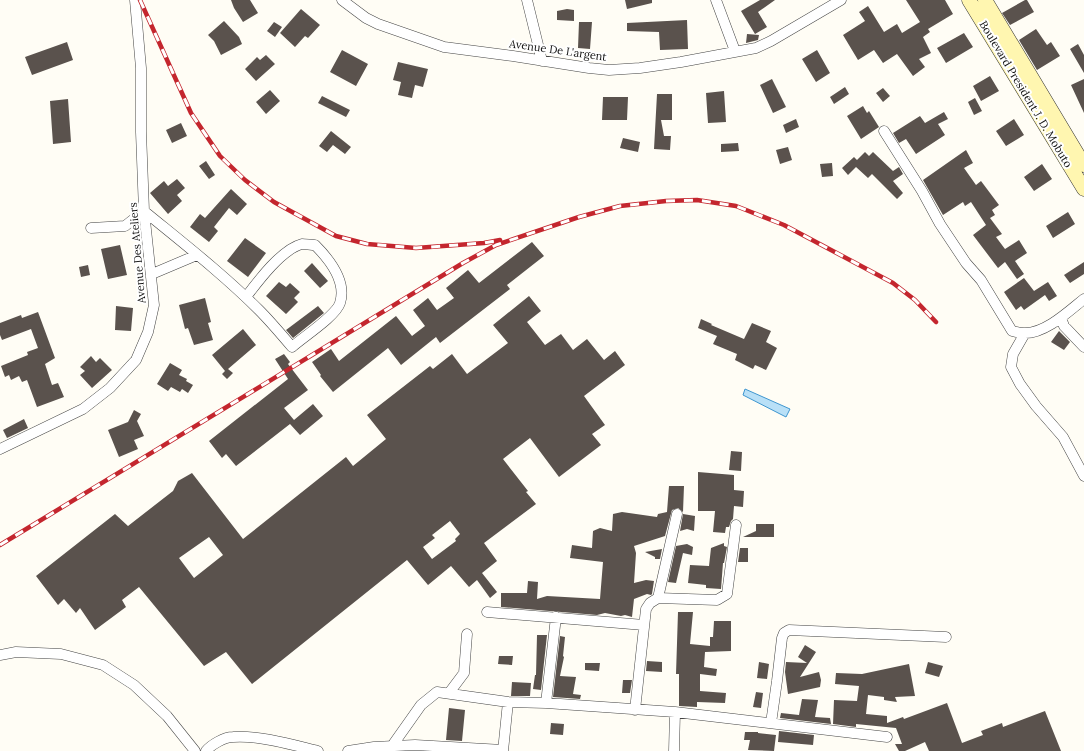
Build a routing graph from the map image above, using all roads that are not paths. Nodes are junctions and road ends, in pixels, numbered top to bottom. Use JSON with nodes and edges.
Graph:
{"nodes":[{"id":1,"x":134,"y":0,"type":"edge"},
{"id":2,"x":342,"y":0,"type":"edge"},
{"id":3,"x":528,"y":0,"type":"edge"},
{"id":4,"x":716,"y":0,"type":"edge"},
{"id":5,"x":841,"y":0,"type":"edge"},
{"id":6,"x":969,"y":0,"type":"edge"},
{"id":7,"x":985,"y":0,"type":"edge"},
{"id":8,"x":735,"y":51,"type":"junction"},
{"id":9,"x":542,"y":61,"type":"junction"},
{"id":10,"x":884,"y":131,"type":"dead end"},
{"id":11,"x":1084,"y":165,"type":"edge"},
{"id":12,"x":1083,"y":185,"type":"edge"},
{"id":13,"x":144,"y":211,"type":"junction"},
{"id":14,"x":91,"y":228,"type":"dead end"},
{"id":15,"x":197,"y":255,"type":"junction"},
{"id":16,"x":152,"y":274,"type":"junction"},
{"id":17,"x":246,"y":297,"type":"junction"},
{"id":18,"x":1084,"y":299,"type":"edge"},
{"id":19,"x":1061,"y":318,"type":"junction"},
{"id":20,"x":1025,"y":333,"type":"junction"},
{"id":21,"x":1084,"y":347,"type":"edge"},
{"id":22,"x":0,"y":449,"type":"edge"},
{"id":23,"x":1084,"y":476,"type":"edge"},
{"id":24,"x":677,"y":514,"type":"dead end"},
{"id":25,"x":736,"y":525,"type":"dead end"},
{"id":26,"x":658,"y":598,"type":"junction"},
{"id":27,"x":487,"y":612,"type":"dead end"},
{"id":28,"x":556,"y":617,"type":"junction"},
{"id":29,"x":644,"y":625,"type":"junction"},
{"id":30,"x":467,"y":634,"type":"dead end"},
{"id":31,"x":946,"y":637,"type":"dead end"},
{"id":32,"x":0,"y":655,"type":"edge"},
{"id":33,"x":450,"y":693,"type":"junction"},
{"id":34,"x":508,"y":702,"type":"junction"},
{"id":35,"x":546,"y":703,"type":"junction"},
{"id":36,"x":635,"y":710,"type":"junction"},
{"id":37,"x":675,"y":712,"type":"junction"},
{"id":38,"x":770,"y":723,"type":"junction"},
{"id":39,"x":888,"y":737,"type":"dead end"},
{"id":40,"x":392,"y":746,"type":"junction"},
{"id":41,"x":195,"y":751,"type":"edge"},
{"id":42,"x":206,"y":751,"type":"edge"},
{"id":43,"x":318,"y":751,"type":"edge"},
{"id":44,"x":348,"y":751,"type":"edge"},
{"id":45,"x":503,"y":751,"type":"edge"},
{"id":46,"x":674,"y":751,"type":"edge"}],
"edges":[{"from":1,"to":13,"type":"street","name":"Avenue Des Ateliers"},
{"from":2,"to":9,"type":"street","name":"Avenue De L'argent"},
{"from":3,"to":9,"type":"street"},
{"from":4,"to":8,"type":"street"},
{"from":5,"to":8,"type":"street","name":"Avenue De L'argent"},
{"from":6,"to":12,"type":"street","name":"Boulevard President J. D. Mobuto"},
{"from":7,"to":11,"type":"street","name":"Boulevard President J. D. Mobuto"},
{"from":8,"to":9,"type":"street","name":"Avenue De L'argent"},
{"from":10,"to":20,"type":"street"},
{"from":13,"to":14,"type":"street"},
{"from":13,"to":15,"type":"street"},
{"from":13,"to":16,"type":"street","name":"Avenue Des Ateliers"},
{"from":15,"to":16,"type":"street"},
{"from":15,"to":17,"type":"street"},
{"from":16,"to":22,"type":"street","name":"Avenue Des Ateliers"},
{"from":17,"to":17,"type":"street"},
{"from":18,"to":19,"type":"street"},
{"from":19,"to":20,"type":"street"},
{"from":19,"to":21,"type":"street"},
{"from":20,"to":23,"type":"street"},
{"from":24,"to":26,"type":"street"},
{"from":25,"to":26,"type":"street"},
{"from":26,"to":29,"type":"street"},
{"from":27,"to":28,"type":"street"},
{"from":28,"to":29,"type":"street"},
{"from":28,"to":35,"type":"street"},
{"from":29,"to":36,"type":"street"},
{"from":30,"to":33,"type":"street"},
{"from":31,"to":38,"type":"street"},
{"from":32,"to":41,"type":"street"},
{"from":33,"to":34,"type":"street"},
{"from":33,"to":40,"type":"street"},
{"from":34,"to":35,"type":"street"},
{"from":34,"to":45,"type":"street"},
{"from":35,"to":36,"type":"street"},
{"from":36,"to":37,"type":"street"},
{"from":37,"to":38,"type":"street"},
{"from":37,"to":46,"type":"street"},
{"from":38,"to":39,"type":"street"},
{"from":40,"to":44,"type":"street"},
{"from":40,"to":45,"type":"street"},
{"from":42,"to":43,"type":"street"}]}
